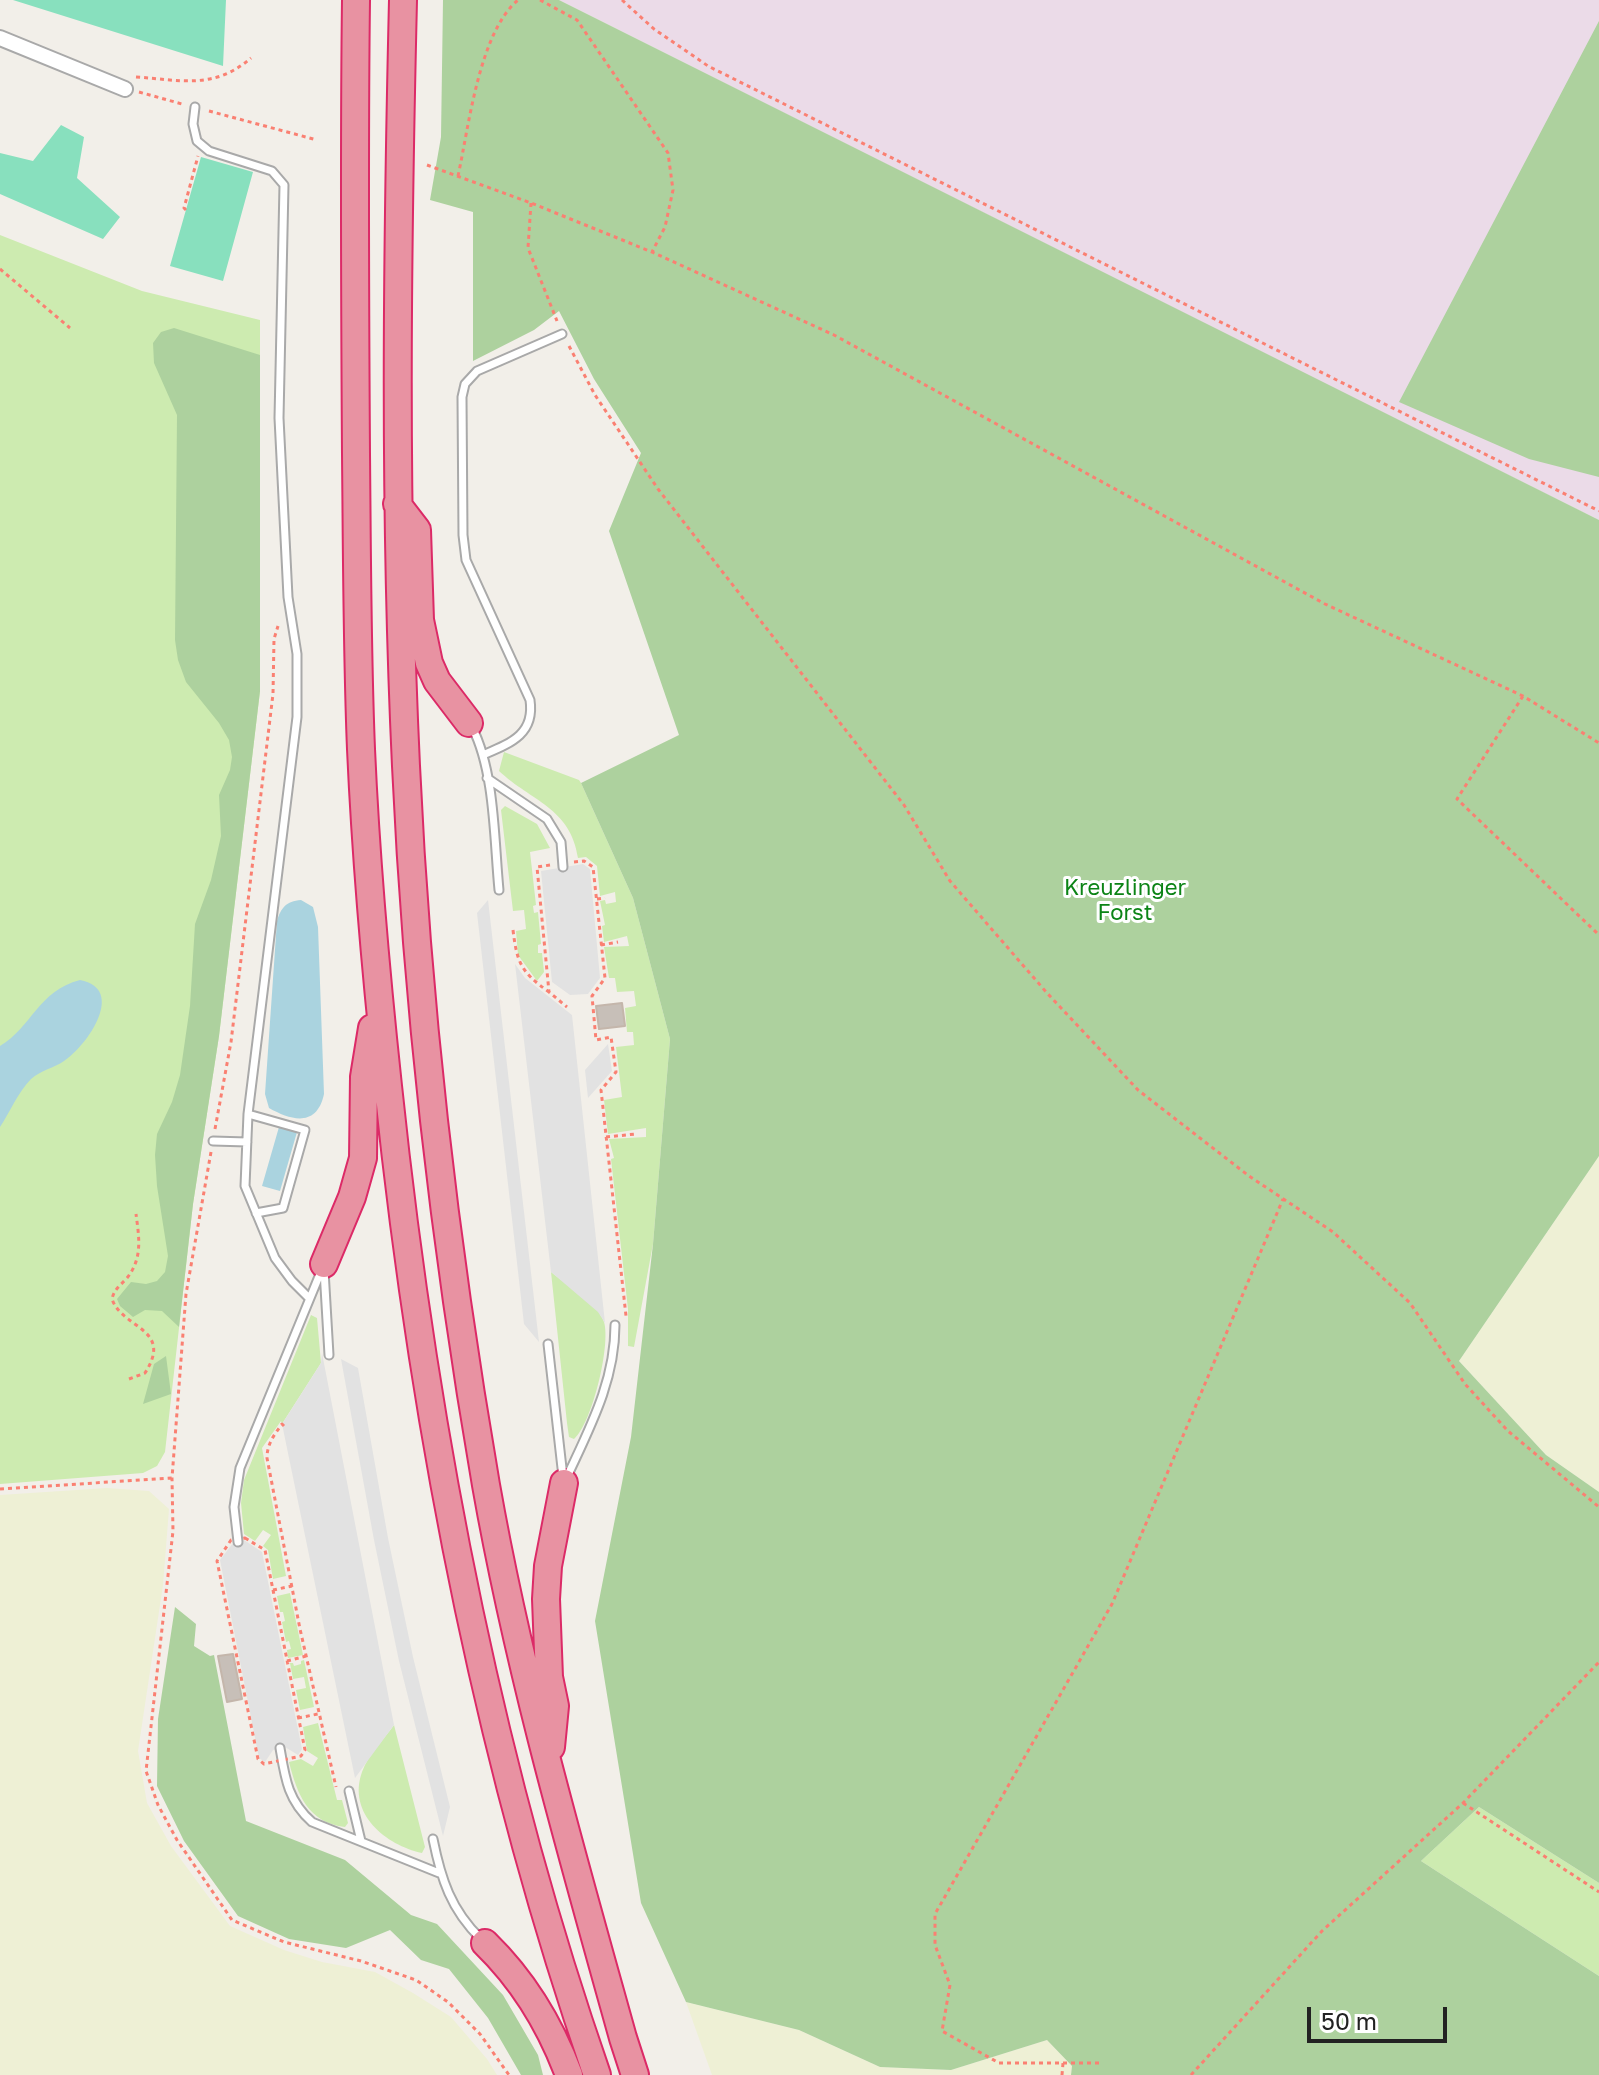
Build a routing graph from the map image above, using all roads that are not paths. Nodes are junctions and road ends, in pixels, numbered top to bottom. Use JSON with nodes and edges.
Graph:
{"nodes":[{"id":1,"x":356,"y":0,"type":"edge"},
{"id":2,"x":403,"y":0,"type":"edge"},
{"id":3,"x":0,"y":38,"type":"edge"},
{"id":4,"x":129,"y":83,"type":"road end"},
{"id":5,"x":195,"y":107,"type":"road end"},
{"id":6,"x":562,"y":334,"type":"road end"},
{"id":7,"x":397,"y":504,"type":"junction"},
{"id":8,"x":469,"y":723,"type":"joint"},
{"id":9,"x":483,"y":755,"type":"junction"},
{"id":10,"x":487,"y":778,"type":"junction"},
{"id":11,"x":563,"y":866,"type":"road end"},
{"id":12,"x":499,"y":890,"type":"dead end"},
{"id":13,"x":377,"y":997,"type":"junction"},
{"id":14,"x":248,"y":1114,"type":"junction"},
{"id":15,"x":213,"y":1141,"type":"road end"},
{"id":16,"x":247,"y":1142,"type":"junction"},
{"id":17,"x":256,"y":1213,"type":"junction"},
{"id":18,"x":324,"y":1264,"type":"junction"},
{"id":19,"x":308,"y":1297,"type":"junction"},
{"id":20,"x":615,"y":1325,"type":"road end"},
{"id":21,"x":548,"y":1344,"type":"dead end"},
{"id":22,"x":329,"y":1355,"type":"dead end"},
{"id":23,"x":564,"y":1483,"type":"junction"},
{"id":24,"x":238,"y":1540,"type":"road end"},
{"id":25,"x":280,"y":1748,"type":"dead end"},
{"id":26,"x":549,"y":1770,"type":"junction"},
{"id":27,"x":349,"y":1791,"type":"dead end"},
{"id":28,"x":433,"y":1839,"type":"dead end"},
{"id":29,"x":361,"y":1841,"type":"junction"},
{"id":30,"x":439,"y":1873,"type":"junction"},
{"id":31,"x":485,"y":1943,"type":"joint"},
{"id":32,"x":569,"y":2075,"type":"edge"},
{"id":33,"x":597,"y":2075,"type":"edge"},
{"id":34,"x":635,"y":2075,"type":"edge"}],
"edges":[{"from":1,"to":13,"type":"highway"},
{"from":2,"to":7,"type":"highway"},
{"from":3,"to":4,"type":"street"},
{"from":5,"to":14,"type":"lane"},
{"from":6,"to":9,"type":"lane"},
{"from":7,"to":8,"type":"highway"},
{"from":7,"to":26,"type":"highway"},
{"from":8,"to":9,"type":"lane"},
{"from":9,"to":10,"type":"lane"},
{"from":10,"to":11,"type":"lane"},
{"from":10,"to":12,"type":"lane"},
{"from":13,"to":18,"type":"highway"},
{"from":13,"to":33,"type":"highway"},
{"from":14,"to":16,"type":"lane"},
{"from":14,"to":17,"type":"lane"},
{"from":15,"to":16,"type":"lane"},
{"from":16,"to":17,"type":"lane"},
{"from":17,"to":19,"type":"lane"},
{"from":18,"to":19,"type":"lane"},
{"from":18,"to":22,"type":"lane"},
{"from":19,"to":24,"type":"lane"},
{"from":20,"to":23,"type":"lane"},
{"from":21,"to":23,"type":"lane"},
{"from":23,"to":26,"type":"highway"},
{"from":25,"to":29,"type":"lane"},
{"from":26,"to":34,"type":"highway"},
{"from":27,"to":29,"type":"lane"},
{"from":28,"to":30,"type":"lane"},
{"from":29,"to":30,"type":"lane"},
{"from":30,"to":31,"type":"lane"},
{"from":31,"to":32,"type":"highway"}]}
